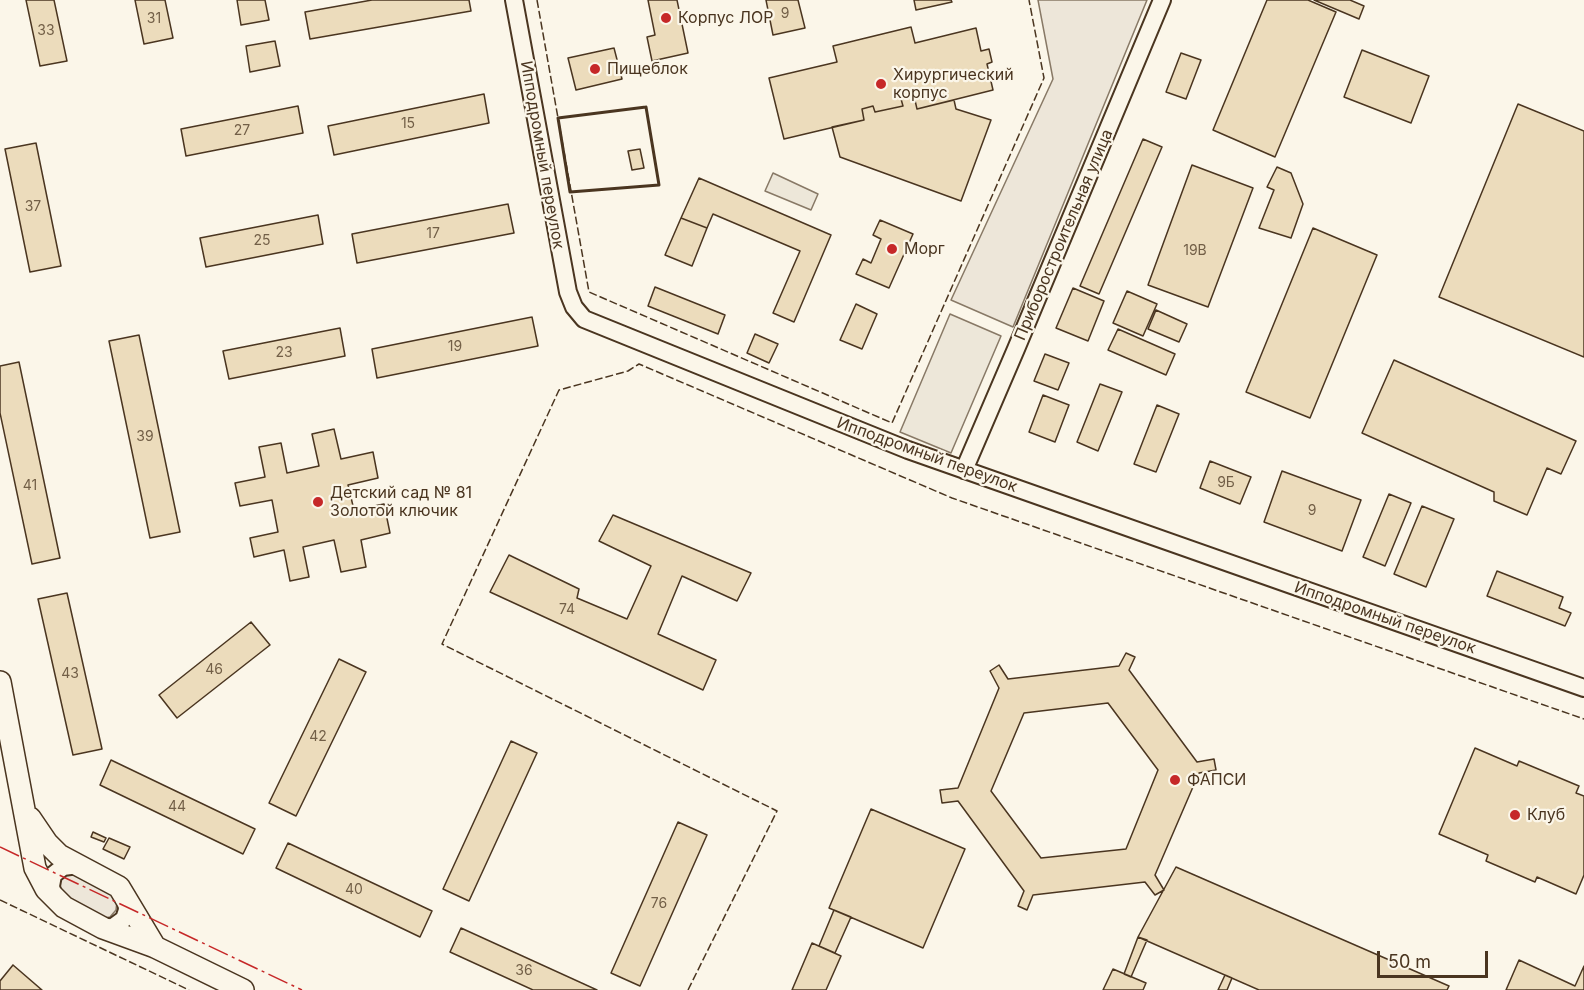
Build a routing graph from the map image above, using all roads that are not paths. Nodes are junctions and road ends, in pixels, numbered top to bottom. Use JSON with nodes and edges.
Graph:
{"nodes":[{"id":1,"x":514,"y":0,"type":"edge"},
{"id":2,"x":1162,"y":0,"type":"edge"},
{"id":3,"x":964,"y":470,"type":"junction"},
{"id":4,"x":0,"y":682,"type":"edge"},
{"id":5,"x":1584,"y":688,"type":"edge"},
{"id":6,"x":26,"y":812,"type":"junction"},
{"id":7,"x":78,"y":865,"type":"junction"},
{"id":8,"x":53,"y":896,"type":"junction"},
{"id":9,"x":126,"y":896,"type":"junction"},
{"id":10,"x":103,"y":928,"type":"junction"},
{"id":11,"x":155,"y":947,"type":"junction"},
{"id":12,"x":243,"y":990,"type":"edge"}],
"edges":[{"from":1,"to":3,"type":"street","name":"Ипподромный переулок"},
{"from":2,"to":3,"type":"street","name":"Приборостроительная улица"},
{"from":3,"to":5,"type":"street","name":"Ипподромный переулок"},
{"from":4,"to":6,"type":"main road"},
{"from":6,"to":7,"type":"main road"},
{"from":6,"to":8,"type":"main road"},
{"from":7,"to":8,"type":"street"},
{"from":7,"to":9,"type":"main road"},
{"from":8,"to":10,"type":"main road"},
{"from":9,"to":10,"type":"street"},
{"from":9,"to":11,"type":"main road"},
{"from":10,"to":11,"type":"main road"},
{"from":11,"to":12,"type":"main road"}]}
